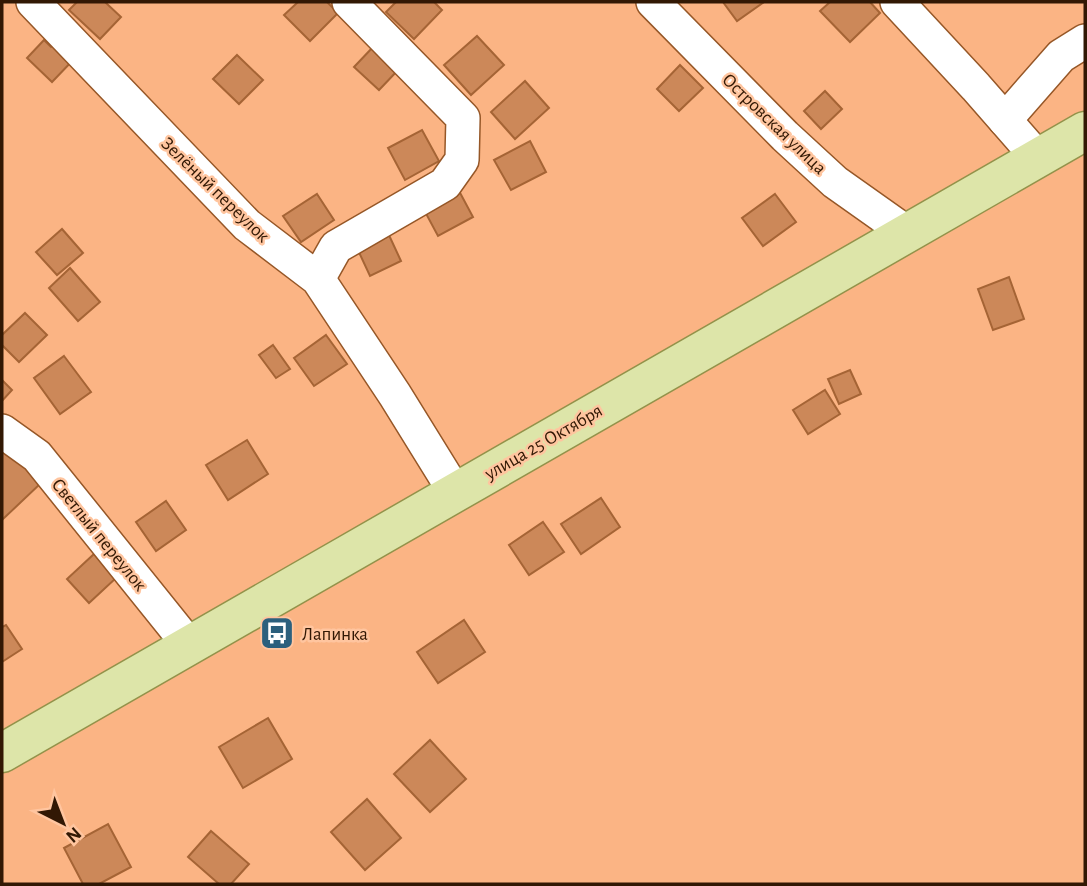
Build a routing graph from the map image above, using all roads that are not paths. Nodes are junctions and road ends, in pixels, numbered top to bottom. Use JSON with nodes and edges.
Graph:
{"nodes":[{"id":1,"x":33,"y":2,"type":"edge"},
{"id":2,"x":349,"y":2,"type":"edge"},
{"id":3,"x":653,"y":2,"type":"edge"},
{"id":4,"x":897,"y":2,"type":"edge"},
{"id":5,"x":1085,"y":41,"type":"edge"},
{"id":6,"x":1005,"y":120,"type":"junction"},
{"id":7,"x":1085,"y":131,"type":"edge"},
{"id":8,"x":1039,"y":159,"type":"junction"},
{"id":9,"x":907,"y":233,"type":"junction"},
{"id":10,"x":317,"y":279,"type":"junction"},
{"id":11,"x":2,"y":431,"type":"edge"},
{"id":12,"x":455,"y":492,"type":"junction"},
{"id":13,"x":189,"y":645,"type":"junction"},
{"id":14,"x":2,"y":754,"type":"edge"}],
"edges":[{"from":1,"to":10,"type":"street","name":"Зелёный переулок"},
{"from":2,"to":10,"type":"street"},
{"from":3,"to":9,"type":"street","name":"Островская улица"},
{"from":4,"to":6,"type":"street"},
{"from":5,"to":6,"type":"street"},
{"from":6,"to":8,"type":"street"},
{"from":7,"to":8,"type":"main road","name":"улица 25 Октября"},
{"from":8,"to":9,"type":"main road","name":"улица 25 Октября"},
{"from":9,"to":12,"type":"main road","name":"улица 25 Октября"},
{"from":10,"to":12,"type":"street","name":"Зелёный переулок"},
{"from":11,"to":13,"type":"street","name":"Светлый переулок"},
{"from":12,"to":13,"type":"main road","name":"улица 25 Октября"},
{"from":13,"to":14,"type":"main road","name":"улица 25 Октября"}]}
